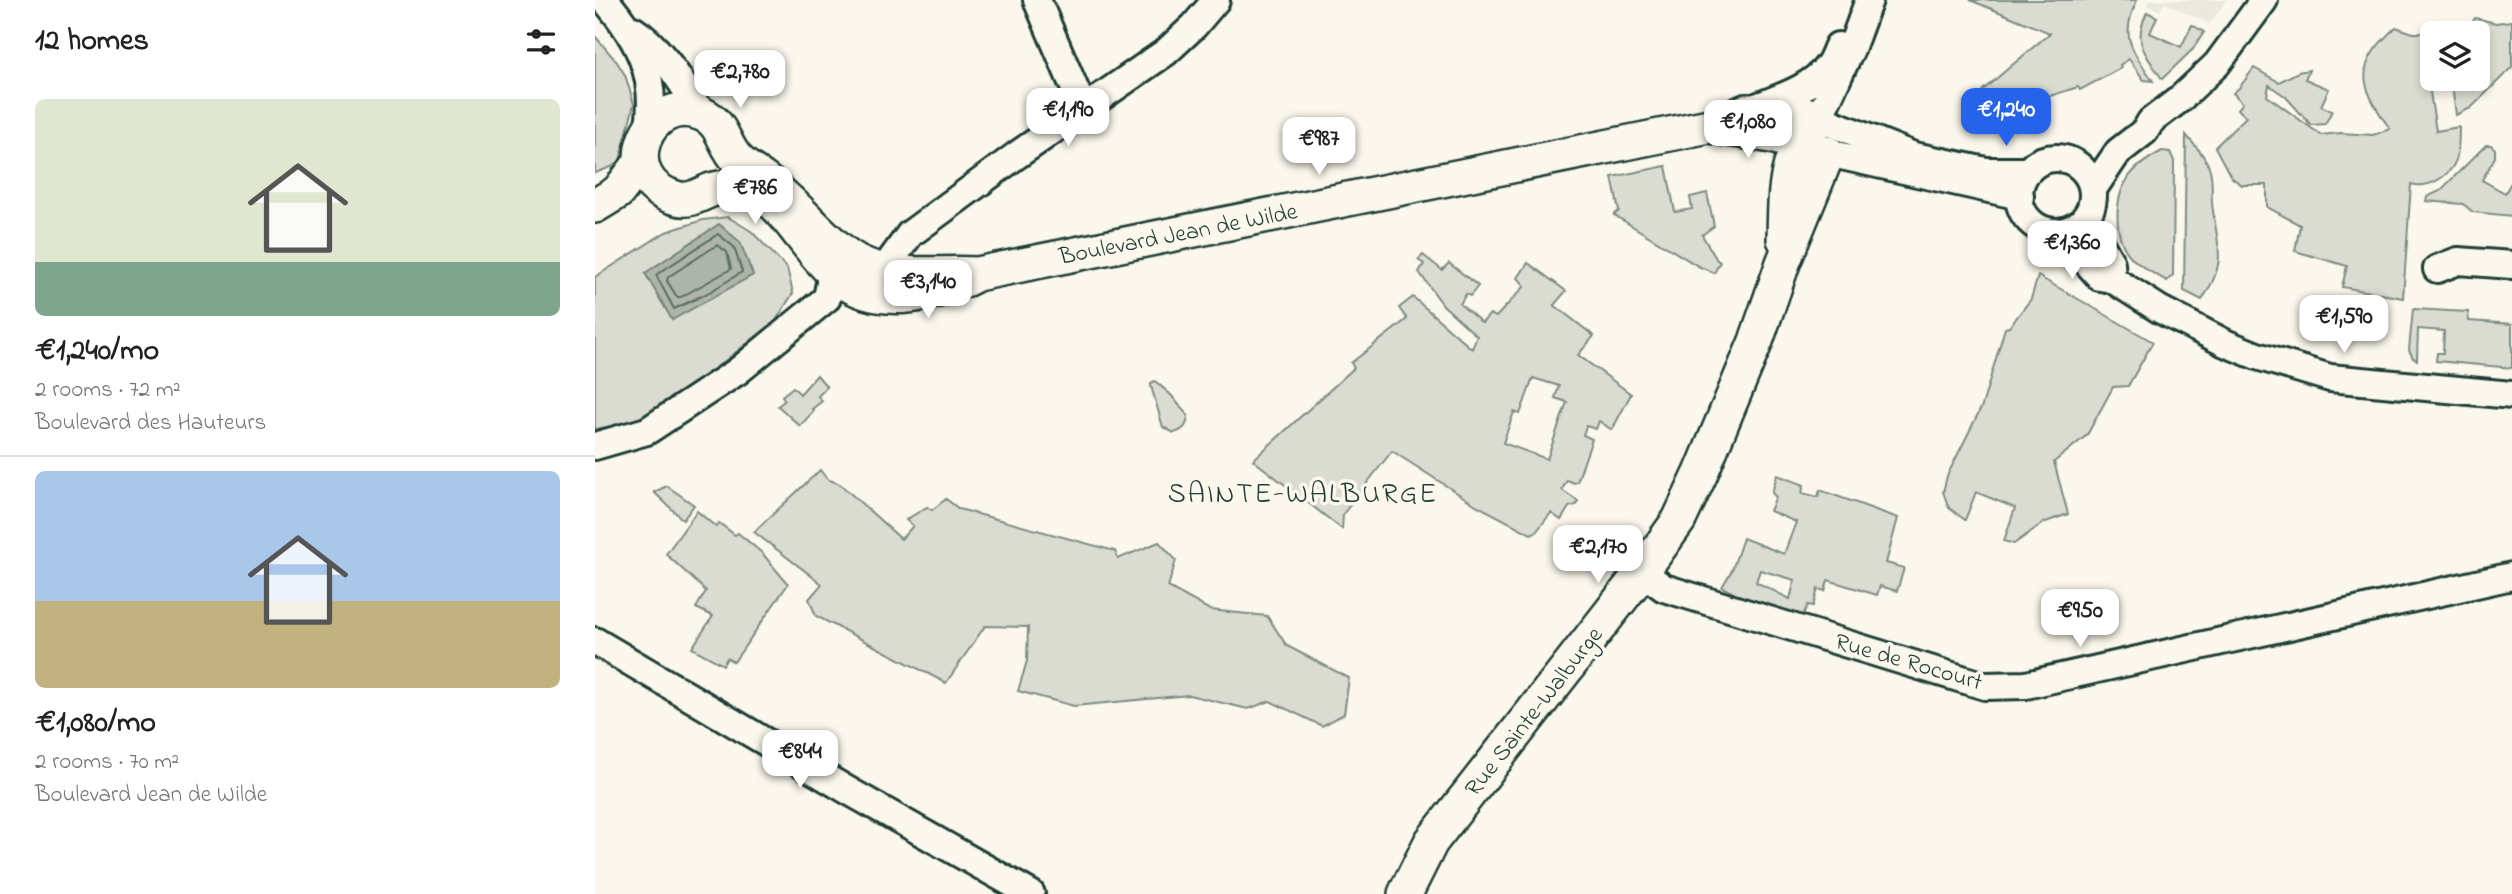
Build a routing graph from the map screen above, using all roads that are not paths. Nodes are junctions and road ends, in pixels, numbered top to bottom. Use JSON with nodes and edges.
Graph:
{"nodes":[{"id":1,"x":605,"y":0,"type":"edge"},
{"id":2,"x":1037,"y":0,"type":"edge"},
{"id":3,"x":1216,"y":0,"type":"edge"},
{"id":4,"x":1862,"y":0,"type":"edge"},
{"id":5,"x":1869,"y":0,"type":"edge"},
{"id":6,"x":2264,"y":0,"type":"edge"},
{"id":7,"x":628,"y":27,"type":"junction"},
{"id":8,"x":1083,"y":108,"type":"junction"},
{"id":9,"x":1746,"y":111,"type":"junction"},
{"id":10,"x":702,"y":114,"type":"junction"},
{"id":11,"x":1819,"y":118,"type":"junction"},
{"id":12,"x":2151,"y":121,"type":"junction"},
{"id":13,"x":1709,"y":126,"type":"junction"},
{"id":14,"x":648,"y":130,"type":"junction"},
{"id":15,"x":728,"y":146,"type":"junction"},
{"id":16,"x":1814,"y":149,"type":"junction"},
{"id":17,"x":2073,"y":161,"type":"junction"},
{"id":18,"x":647,"y":174,"type":"junction"},
{"id":19,"x":2023,"y":184,"type":"junction"},
{"id":20,"x":2093,"y":188,"type":"junction"},
{"id":21,"x":713,"y":189,"type":"junction"},
{"id":22,"x":606,"y":199,"type":"edge"},
{"id":23,"x":2085,"y":218,"type":"junction"},
{"id":24,"x":2060,"y":232,"type":"junction"},
{"id":25,"x":2512,"y":265,"type":"edge"},
{"id":26,"x":2437,"y":269,"type":"dead end"},
{"id":27,"x":855,"y":277,"type":"junction"},
{"id":28,"x":2112,"y":279,"type":"junction"},
{"id":29,"x":2512,"y":396,"type":"edge"},
{"id":30,"x":595,"y":446,"type":"edge"},
{"id":31,"x":1642,"y":572,"type":"junction"},
{"id":32,"x":2512,"y":576,"type":"edge"},
{"id":33,"x":595,"y":641,"type":"edge"},
{"id":34,"x":1031,"y":894,"type":"edge"},
{"id":35,"x":1405,"y":894,"type":"edge"}],
"edges":[{"from":1,"to":7,"type":"street"},
{"from":2,"to":8,"type":"street"},
{"from":3,"to":8,"type":"street"},
{"from":4,"to":9,"type":"street"},
{"from":5,"to":11,"type":"street"},
{"from":6,"to":12,"type":"street"},
{"from":7,"to":10,"type":"street"},
{"from":7,"to":14,"type":"street"},
{"from":8,"to":27,"type":"street"},
{"from":9,"to":11,"type":"main road","name":"Boulevard Jean de Wilde"},
{"from":9,"to":13,"type":"main road","name":"Boulevard Jean de Wilde"},
{"from":10,"to":14,"type":"main road"},
{"from":10,"to":15,"type":"main road"},
{"from":11,"to":16,"type":"main road"},
{"from":11,"to":19,"type":"street"},
{"from":12,"to":17,"type":"street"},
{"from":12,"to":20,"type":"street"},
{"from":13,"to":16,"type":"main road","name":"Boulevard Jean de Wilde"},
{"from":13,"to":27,"type":"main road","name":"Boulevard Jean de Wilde"},
{"from":14,"to":18,"type":"main road"},
{"from":15,"to":21,"type":"main road"},
{"from":15,"to":27,"type":"main road","name":"Boulevard Jean de Wilde"},
{"from":16,"to":19,"type":"street"},
{"from":16,"to":31,"type":"main road","name":"Rue Sainte-Walburge"},
{"from":17,"to":19,"type":"street"},
{"from":17,"to":20,"type":"street"},
{"from":18,"to":21,"type":"main road"},
{"from":18,"to":22,"type":"main road"},
{"from":19,"to":24,"type":"street"},
{"from":20,"to":23,"type":"street"},
{"from":21,"to":27,"type":"main road"},
{"from":23,"to":24,"type":"street"},
{"from":23,"to":28,"type":"street"},
{"from":24,"to":28,"type":"street"},
{"from":25,"to":26,"type":"street"},
{"from":27,"to":30,"type":"street"},
{"from":28,"to":29,"type":"street"},
{"from":31,"to":32,"type":"street","name":"Rue de Rocourt"},
{"from":31,"to":35,"type":"main road","name":"Rue Sainte-Walburge"},
{"from":33,"to":34,"type":"street"}]}
